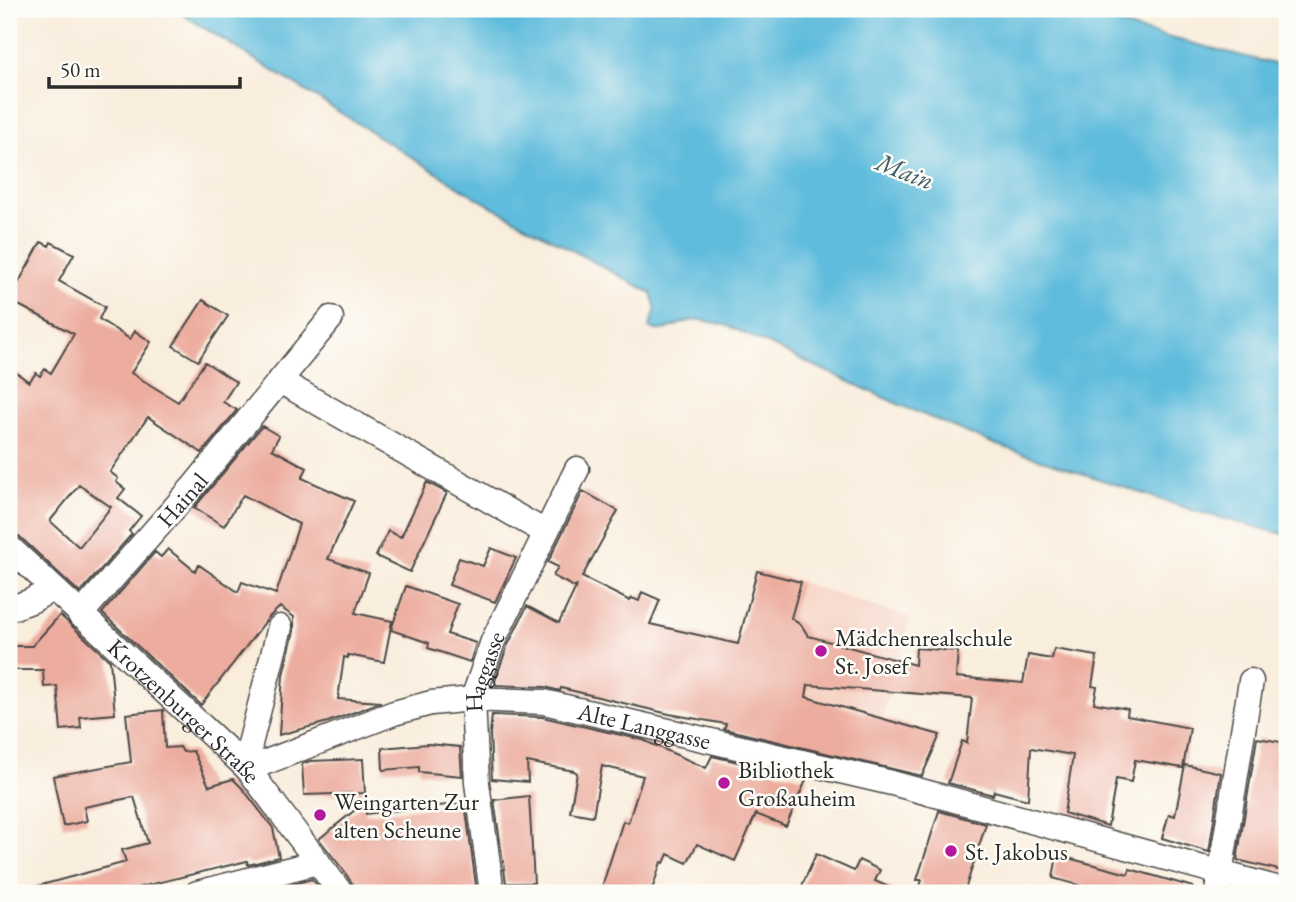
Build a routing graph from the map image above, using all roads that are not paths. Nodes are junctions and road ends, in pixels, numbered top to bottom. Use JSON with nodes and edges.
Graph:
{"nodes":[{"id":1,"x":331,"y":317,"type":"dead end"},
{"id":2,"x":281,"y":382,"type":"junction"},
{"id":3,"x":577,"y":469,"type":"dead end"},
{"id":4,"x":545,"y":532,"type":"junction"},
{"id":5,"x":9,"y":547,"type":"edge"},
{"id":6,"x":52,"y":589,"type":"junction"},
{"id":7,"x":9,"y":609,"type":"edge"},
{"id":8,"x":80,"y":615,"type":"junction"},
{"id":9,"x":280,"y":627,"type":"dead end"},
{"id":10,"x":1251,"y":681,"type":"dead end"},
{"id":11,"x":473,"y":699,"type":"junction"},
{"id":12,"x":248,"y":769,"type":"junction"},
{"id":13,"x":318,"y":862,"type":"junction"},
{"id":14,"x":1219,"y":883,"type":"edge"},
{"id":15,"x":1287,"y":891,"type":"edge"},
{"id":16,"x":197,"y":893,"type":"edge"},
{"id":17,"x":341,"y":893,"type":"edge"},
{"id":18,"x":492,"y":893,"type":"edge"}],
"edges":[{"from":1,"to":2,"type":"street","name":"Hainal"},
{"from":2,"to":4,"type":"street"},
{"from":2,"to":8,"type":"street","name":"Hainal"},
{"from":3,"to":4,"type":"street","name":"Haggasse"},
{"from":4,"to":11,"type":"street","name":"Haggasse"},
{"from":5,"to":6,"type":"street","name":"Krotzenburger Straße"},
{"from":6,"to":7,"type":"street"},
{"from":6,"to":8,"type":"street","name":"Krotzenburger Straße"},
{"from":8,"to":12,"type":"street","name":"Krotzenburger Straße"},
{"from":9,"to":12,"type":"street"},
{"from":10,"to":14,"type":"street"},
{"from":11,"to":12,"type":"street","name":"Alte Langgasse"},
{"from":11,"to":14,"type":"street","name":"Alte Langgasse"},
{"from":11,"to":18,"type":"street","name":"Haggasse"},
{"from":12,"to":13,"type":"street","name":"Krotzenburger Straße"},
{"from":13,"to":16,"type":"street"},
{"from":13,"to":17,"type":"street","name":"Krotzenburger Straße"},
{"from":14,"to":15,"type":"street","name":"Alte Langgasse"}]}
